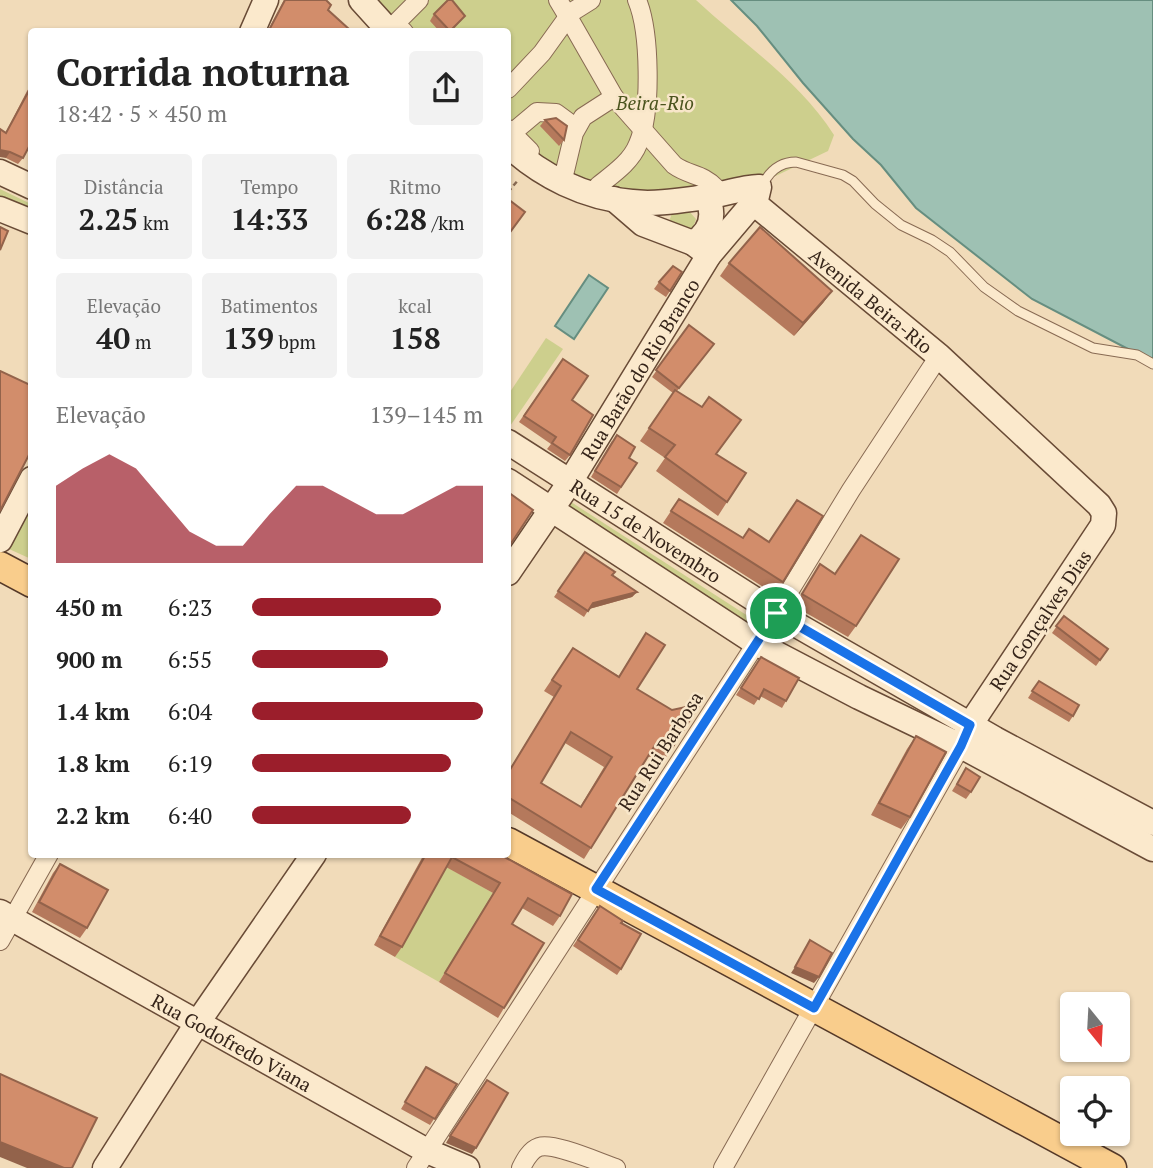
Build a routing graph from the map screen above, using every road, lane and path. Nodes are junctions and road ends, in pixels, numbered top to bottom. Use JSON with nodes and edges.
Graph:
{"nodes":[{"id":1,"x":266,"y":0,"type":"edge"},
{"id":2,"x":361,"y":0,"type":"edge"},
{"id":3,"x":419,"y":0,"type":"edge"},
{"id":4,"x":591,"y":0,"type":"edge"},
{"id":5,"x":637,"y":0,"type":"edge"},
{"id":6,"x":562,"y":8,"type":"edge"},
{"id":7,"x":254,"y":28,"type":"edge"},
{"id":8,"x":386,"y":28,"type":"edge"},
{"id":9,"x":400,"y":28,"type":"edge"},
{"id":10,"x":511,"y":86,"type":"edge"},
{"id":11,"x":614,"y":97,"type":"junction"},
{"id":12,"x":571,"y":124,"type":"dead end"},
{"id":13,"x":643,"y":127,"type":"junction"},
{"id":14,"x":511,"y":134,"type":"edge"},
{"id":15,"x":511,"y":138,"type":"edge"},
{"id":16,"x":511,"y":139,"type":"edge"},
{"id":17,"x":0,"y":172,"type":"edge"},
{"id":18,"x":564,"y":175,"type":"junction"},
{"id":19,"x":28,"y":185,"type":"edge"},
{"id":20,"x":756,"y":190,"type":"junction"},
{"id":21,"x":606,"y":193,"type":"junction"},
{"id":22,"x":711,"y":193,"type":"junction"},
{"id":23,"x":658,"y":201,"type":"junction"},
{"id":24,"x":0,"y":209,"type":"edge"},
{"id":25,"x":28,"y":220,"type":"edge"},
{"id":26,"x":658,"y":231,"type":"junction"},
{"id":27,"x":701,"y":249,"type":"junction"},
{"id":28,"x":939,"y":356,"type":"junction"},
{"id":29,"x":1153,"y":364,"type":"edge"},
{"id":30,"x":511,"y":444,"type":"edge"},
{"id":31,"x":570,"y":482,"type":"junction"},
{"id":32,"x":511,"y":483,"type":"edge"},
{"id":33,"x":28,"y":487,"type":"edge"},
{"id":34,"x":551,"y":509,"type":"junction"},
{"id":35,"x":1104,"y":513,"type":"joint"},
{"id":36,"x":0,"y":540,"type":"edge"},
{"id":37,"x":0,"y":566,"type":"edge"},
{"id":38,"x":511,"y":569,"type":"edge"},
{"id":39,"x":28,"y":581,"type":"edge"},
{"id":40,"x":776,"y":613,"type":"junction"},
{"id":41,"x":756,"y":643,"type":"junction"},
{"id":42,"x":965,"y":736,"type":"junction"},
{"id":43,"x":1153,"y":823,"type":"edge"},
{"id":44,"x":511,"y":844,"type":"edge"},
{"id":45,"x":1153,"y":849,"type":"edge"},
{"id":46,"x":46,"y":858,"type":"edge"},
{"id":47,"x":311,"y":858,"type":"edge"},
{"id":48,"x":596,"y":889,"type":"junction"},
{"id":49,"x":4,"y":924,"type":"edge"},
{"id":50,"x":814,"y":1008,"type":"junction"},
{"id":51,"x":198,"y":1021,"type":"junction"},
{"id":52,"x":421,"y":1159,"type":"edge"},
{"id":53,"x":105,"y":1168,"type":"edge"},
{"id":54,"x":467,"y":1168,"type":"edge"},
{"id":55,"x":521,"y":1168,"type":"edge"},
{"id":56,"x":616,"y":1168,"type":"edge"},
{"id":57,"x":723,"y":1168,"type":"edge"},
{"id":58,"x":1112,"y":1168,"type":"edge"}],
"edges":[{"from":1,"to":7,"type":"street"},
{"from":2,"to":8,"type":"street"},
{"from":3,"to":9,"type":"street"},
{"from":4,"to":6,"type":"street"},
{"from":5,"to":13,"type":"street"},
{"from":6,"to":10,"type":"street"},
{"from":6,"to":11,"type":"street"},
{"from":11,"to":13,"type":"street"},
{"from":11,"to":18,"type":"street"},
{"from":12,"to":14,"type":"street"},
{"from":13,"to":21,"type":"street"},
{"from":13,"to":22,"type":"street"},
{"from":15,"to":18,"type":"street"},
{"from":16,"to":21,"type":"street"},
{"from":17,"to":19,"type":"street"},
{"from":18,"to":21,"type":"street"},
{"from":20,"to":22,"type":"street"},
{"from":20,"to":27,"type":"street","name":"Rua Barão do Rio Branco"},
{"from":20,"to":28,"type":"street","name":"Avenida Beira-Rio"},
{"from":20,"to":29,"type":"lane"},
{"from":21,"to":22,"type":"street"},
{"from":21,"to":23,"type":"street"},
{"from":21,"to":26,"type":"street"},
{"from":22,"to":23,"type":"street"},
{"from":22,"to":27,"type":"street"},
{"from":23,"to":26,"type":"street"},
{"from":24,"to":25,"type":"street"},
{"from":26,"to":27,"type":"street"},
{"from":27,"to":31,"type":"street","name":"Rua Barão do Rio Branco"},
{"from":28,"to":35,"type":"street","name":"Avenida Beira-Rio"},
{"from":28,"to":40,"type":"street","name":"Rua Rui Barbosa"},
{"from":30,"to":31,"type":"street","name":"Rua 15 de Novembro"},
{"from":31,"to":34,"type":"street","name":"Rua Barão do Rio Branco"},
{"from":31,"to":40,"type":"street","name":"Rua 15 de Novembro"},
{"from":32,"to":34,"type":"street","name":"Rua 15 de Novembro"},
{"from":33,"to":36,"type":"street"},
{"from":34,"to":38,"type":"street","name":"Rua Barão do Rio Branco"},
{"from":34,"to":41,"type":"street","name":"Rua 15 de Novembro"},
{"from":35,"to":42,"type":"street","name":"Rua Gonçalves Dias"},
{"from":37,"to":39,"type":"main road"},
{"from":40,"to":41,"type":"street","name":"Rua Rui Barbosa"},
{"from":40,"to":42,"type":"street","name":"Rua 15 de Novembro"},
{"from":41,"to":42,"type":"street","name":"Rua 15 de Novembro"},
{"from":41,"to":48,"type":"street","name":"Rua Rui Barbosa"},
{"from":42,"to":43,"type":"street","name":"Rua 15 de Novembro"},
{"from":42,"to":45,"type":"street","name":"Rua 15 de Novembro"},
{"from":42,"to":50,"type":"street","name":"Rua Gonçalves Dias"},
{"from":44,"to":48,"type":"main road"},
{"from":46,"to":49,"type":"street"},
{"from":47,"to":51,"type":"street"},
{"from":48,"to":50,"type":"main road"},
{"from":48,"to":52,"type":"street","name":"Rua Rui Barbosa"},
{"from":49,"to":51,"type":"street","name":"Rua Godofredo Viana"},
{"from":50,"to":57,"type":"street","name":"Rua Gonçalves Dias"},
{"from":50,"to":58,"type":"main road"},
{"from":51,"to":52,"type":"street","name":"Rua Godofredo Viana"},
{"from":51,"to":53,"type":"street"},
{"from":52,"to":54,"type":"street","name":"Rua Godofredo Viana"},
{"from":55,"to":56,"type":"street"}]}
